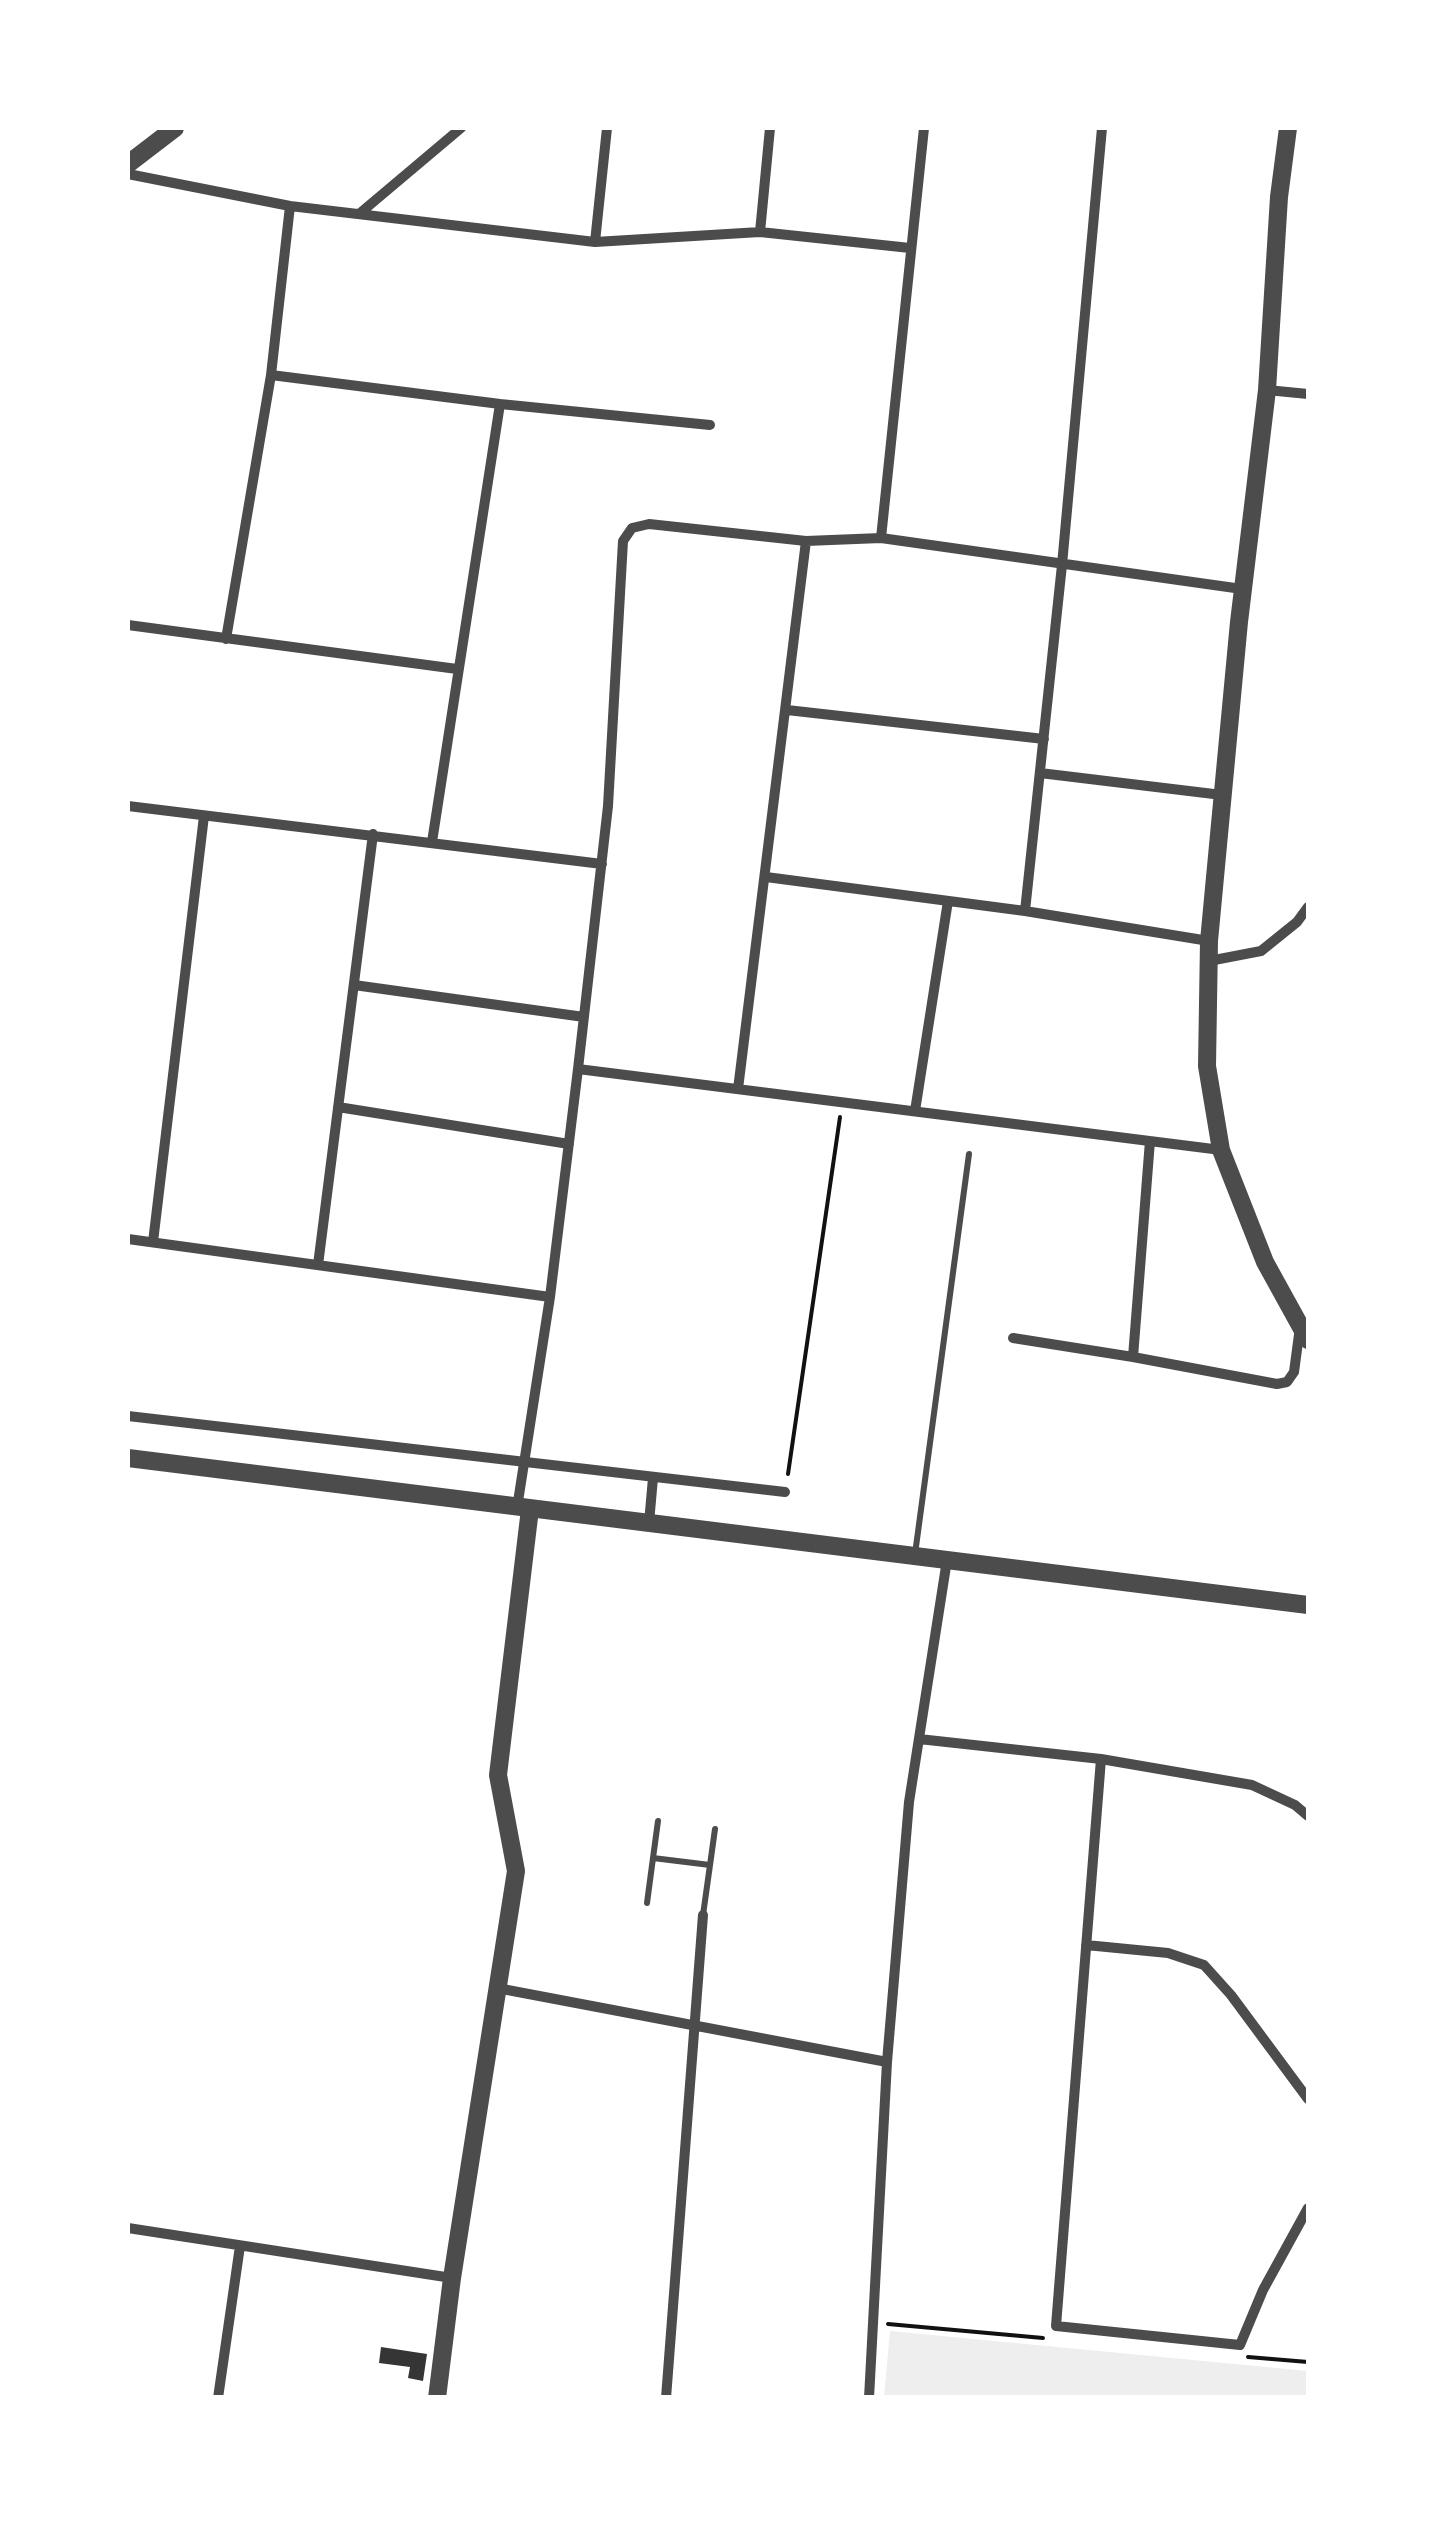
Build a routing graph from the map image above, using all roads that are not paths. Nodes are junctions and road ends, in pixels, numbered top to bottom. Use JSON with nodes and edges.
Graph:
{"nodes":[{"id":1,"x":176,"y":128,"type":"edge"},
{"id":2,"x":461,"y":128,"type":"edge"},
{"id":3,"x":607,"y":128,"type":"edge"},
{"id":4,"x":770,"y":128,"type":"edge"},
{"id":5,"x":924,"y":128,"type":"edge"},
{"id":6,"x":1102,"y":128,"type":"edge"},
{"id":7,"x":1288,"y":128,"type":"edge"},
{"id":8,"x":128,"y":164,"type":"edge"},
{"id":9,"x":128,"y":174,"type":"edge"},
{"id":10,"x":290,"y":206,"type":"junction"},
{"id":11,"x":359,"y":214,"type":"junction"},
{"id":12,"x":760,"y":232,"type":"junction"},
{"id":13,"x":595,"y":242,"type":"junction"},
{"id":14,"x":910,"y":248,"type":"junction"},
{"id":15,"x":271,"y":375,"type":"junction"},
{"id":16,"x":1267,"y":390,"type":"junction"},
{"id":17,"x":1308,"y":394,"type":"edge"},
{"id":18,"x":500,"y":404,"type":"junction"},
{"id":19,"x":710,"y":425,"type":"dead end"},
{"id":20,"x":881,"y":538,"type":"junction"},
{"id":21,"x":806,"y":541,"type":"junction"},
{"id":22,"x":1062,"y":565,"type":"junction"},
{"id":23,"x":1242,"y":590,"type":"junction"},
{"id":24,"x":128,"y":625,"type":"edge"},
{"id":25,"x":226,"y":639,"type":"junction"},
{"id":26,"x":457,"y":669,"type":"junction"},
{"id":27,"x":787,"y":710,"type":"junction"},
{"id":28,"x":1044,"y":738,"type":"junction"},
{"id":29,"x":1040,"y":773,"type":"junction"},
{"id":30,"x":1222,"y":795,"type":"junction"},
{"id":31,"x":128,"y":806,"type":"edge"},
{"id":32,"x":204,"y":816,"type":"junction"},
{"id":33,"x":373,"y":834,"type":"junction"},
{"id":34,"x":432,"y":842,"type":"junction"},
{"id":35,"x":602,"y":864,"type":"junction"},
{"id":36,"x":766,"y":877,"type":"junction"},
{"id":37,"x":948,"y":901,"type":"junction"},
{"id":38,"x":1308,"y":907,"type":"edge"},
{"id":39,"x":1025,"y":911,"type":"junction"},
{"id":40,"x":1209,"y":941,"type":"junction"},
{"id":41,"x":1208,"y":961,"type":"junction"},
{"id":42,"x":354,"y":984,"type":"junction"},
{"id":43,"x":584,"y":1017,"type":"junction"},
{"id":44,"x":578,"y":1069,"type":"junction"},
{"id":45,"x":738,"y":1090,"type":"junction"},
{"id":46,"x":338,"y":1106,"type":"junction"},
{"id":47,"x":915,"y":1112,"type":"junction"},
{"id":48,"x":1150,"y":1140,"type":"junction"},
{"id":49,"x":569,"y":1144,"type":"junction"},
{"id":50,"x":1221,"y":1150,"type":"junction"},
{"id":51,"x":969,"y":1154,"type":"dead end"},
{"id":52,"x":128,"y":1239,"type":"edge"},
{"id":53,"x":153,"y":1242,"type":"junction"},
{"id":54,"x":318,"y":1265,"type":"junction"},
{"id":55,"x":550,"y":1297,"type":"junction"},
{"id":56,"x":1304,"y":1333,"type":"edge"},
{"id":57,"x":1013,"y":1338,"type":"dead end"},
{"id":58,"x":1133,"y":1357,"type":"junction"},
{"id":59,"x":128,"y":1416,"type":"edge"},
{"id":60,"x":128,"y":1458,"type":"edge"},
{"id":61,"x":524,"y":1464,"type":"junction"},
{"id":62,"x":653,"y":1478,"type":"junction"},
{"id":63,"x":785,"y":1492,"type":"road end"},
{"id":64,"x":523,"y":1509,"type":"junction"},
{"id":65,"x":649,"y":1523,"type":"junction"},
{"id":66,"x":915,"y":1556,"type":"junction"},
{"id":67,"x":947,"y":1560,"type":"junction"},
{"id":68,"x":1308,"y":1605,"type":"edge"},
{"id":69,"x":918,"y":1739,"type":"junction"},
{"id":70,"x":1101,"y":1759,"type":"junction"},
{"id":71,"x":1308,"y":1816,"type":"edge"},
{"id":72,"x":658,"y":1820,"type":"dead end"},
{"id":73,"x":715,"y":1830,"type":"dead end"},
{"id":74,"x":653,"y":1858,"type":"junction"},
{"id":75,"x":710,"y":1865,"type":"junction"},
{"id":76,"x":647,"y":1903,"type":"dead end"},
{"id":77,"x":703,"y":1915,"type":"joint"},
{"id":78,"x":1086,"y":1945,"type":"junction"},
{"id":79,"x":497,"y":1988,"type":"junction"},
{"id":80,"x":695,"y":2025,"type":"junction"},
{"id":81,"x":887,"y":2062,"type":"junction"},
{"id":82,"x":1308,"y":2100,"type":"edge"},
{"id":83,"x":1308,"y":2208,"type":"edge"},
{"id":84,"x":128,"y":2228,"type":"edge"},
{"id":85,"x":240,"y":2246,"type":"junction"},
{"id":86,"x":452,"y":2278,"type":"junction"},
{"id":87,"x":218,"y":2398,"type":"edge"},
{"id":88,"x":437,"y":2398,"type":"edge"},
{"id":89,"x":666,"y":2398,"type":"edge"},
{"id":90,"x":869,"y":2398,"type":"edge"}],
"edges":[{"from":1,"to":8,"type":"street"},
{"from":2,"to":11,"type":"street"},
{"from":3,"to":13,"type":"street"},
{"from":4,"to":12,"type":"street"},
{"from":5,"to":14,"type":"street"},
{"from":6,"to":22,"type":"street"},
{"from":7,"to":16,"type":"street"},
{"from":9,"to":10,"type":"street"},
{"from":10,"to":11,"type":"street"},
{"from":10,"to":15,"type":"street"},
{"from":11,"to":13,"type":"street"},
{"from":12,"to":13,"type":"street"},
{"from":12,"to":14,"type":"street"},
{"from":14,"to":20,"type":"street"},
{"from":15,"to":18,"type":"street"},
{"from":15,"to":25,"type":"street"},
{"from":16,"to":17,"type":"street"},
{"from":16,"to":23,"type":"street"},
{"from":18,"to":19,"type":"street"},
{"from":18,"to":26,"type":"street"},
{"from":20,"to":21,"type":"street"},
{"from":20,"to":22,"type":"street"},
{"from":21,"to":27,"type":"street"},
{"from":21,"to":35,"type":"street"},
{"from":22,"to":23,"type":"street"},
{"from":22,"to":28,"type":"street"},
{"from":23,"to":30,"type":"street"},
{"from":24,"to":25,"type":"street"},
{"from":25,"to":26,"type":"street"},
{"from":26,"to":34,"type":"street"},
{"from":27,"to":28,"type":"street"},
{"from":27,"to":36,"type":"street"},
{"from":28,"to":29,"type":"street"},
{"from":29,"to":30,"type":"street"},
{"from":29,"to":39,"type":"street"},
{"from":30,"to":40,"type":"street"},
{"from":31,"to":32,"type":"street"},
{"from":32,"to":33,"type":"street"},
{"from":32,"to":53,"type":"street"},
{"from":33,"to":34,"type":"street"},
{"from":33,"to":42,"type":"street"},
{"from":34,"to":35,"type":"street"},
{"from":35,"to":43,"type":"street"},
{"from":36,"to":37,"type":"street"},
{"from":36,"to":45,"type":"street"},
{"from":37,"to":39,"type":"street"},
{"from":37,"to":47,"type":"street"},
{"from":38,"to":41,"type":"street"},
{"from":39,"to":40,"type":"street"},
{"from":40,"to":41,"type":"street"},
{"from":41,"to":50,"type":"street"},
{"from":42,"to":43,"type":"street"},
{"from":42,"to":46,"type":"street"},
{"from":43,"to":44,"type":"street"},
{"from":44,"to":45,"type":"street"},
{"from":44,"to":49,"type":"street"},
{"from":45,"to":47,"type":"street"},
{"from":46,"to":49,"type":"street"},
{"from":46,"to":54,"type":"street"},
{"from":47,"to":48,"type":"street"},
{"from":48,"to":50,"type":"street"},
{"from":48,"to":58,"type":"street"},
{"from":49,"to":55,"type":"street"},
{"from":50,"to":56,"type":"street"},
{"from":51,"to":66,"type":"lane"},
{"from":52,"to":53,"type":"street"},
{"from":53,"to":54,"type":"street"},
{"from":54,"to":55,"type":"street"},
{"from":55,"to":61,"type":"street"},
{"from":56,"to":58,"type":"street"},
{"from":57,"to":58,"type":"street"},
{"from":59,"to":61,"type":"street"},
{"from":60,"to":64,"type":"street"},
{"from":61,"to":62,"type":"street"},
{"from":61,"to":64,"type":"street"},
{"from":62,"to":63,"type":"street"},
{"from":62,"to":65,"type":"street"},
{"from":64,"to":65,"type":"street"},
{"from":64,"to":79,"type":"street"},
{"from":65,"to":66,"type":"street"},
{"from":66,"to":67,"type":"street"},
{"from":67,"to":68,"type":"street"},
{"from":67,"to":69,"type":"street"},
{"from":69,"to":70,"type":"street"},
{"from":69,"to":81,"type":"street"},
{"from":70,"to":71,"type":"street"},
{"from":70,"to":78,"type":"street"},
{"from":72,"to":74,"type":"lane"},
{"from":73,"to":75,"type":"lane"},
{"from":74,"to":75,"type":"lane"},
{"from":74,"to":76,"type":"lane"},
{"from":75,"to":77,"type":"lane"},
{"from":77,"to":80,"type":"street"},
{"from":78,"to":82,"type":"street"},
{"from":78,"to":83,"type":"street"},
{"from":79,"to":80,"type":"street"},
{"from":79,"to":86,"type":"street"},
{"from":80,"to":81,"type":"street"},
{"from":80,"to":89,"type":"street"},
{"from":81,"to":90,"type":"street"},
{"from":84,"to":85,"type":"street"},
{"from":85,"to":86,"type":"street"},
{"from":85,"to":87,"type":"street"},
{"from":86,"to":88,"type":"street"}]}
